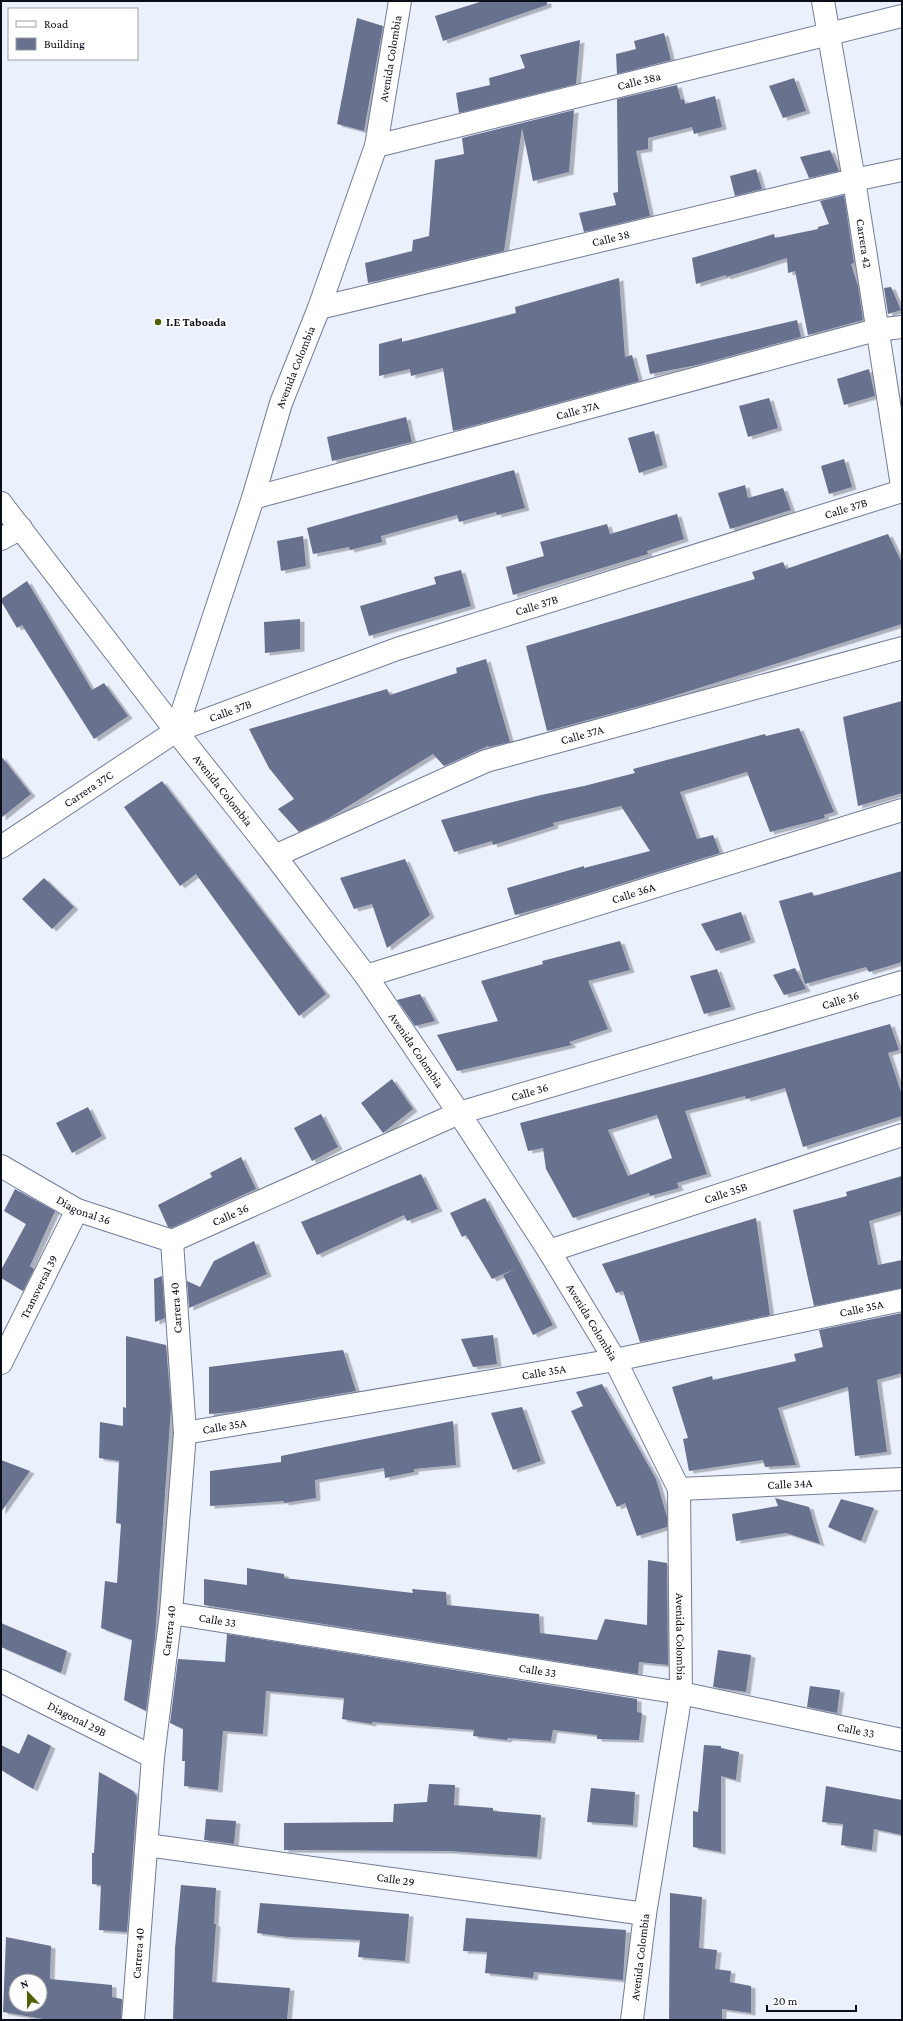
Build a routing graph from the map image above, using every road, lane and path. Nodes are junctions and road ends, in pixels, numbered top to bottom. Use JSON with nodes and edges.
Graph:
{"nodes":[{"id":1,"x":400,"y":1,"type":"edge"},
{"id":2,"x":823,"y":1,"type":"edge"},
{"id":3,"x":902,"y":16,"type":"edge"},
{"id":4,"x":829,"y":36,"type":"junction"},
{"id":5,"x":376,"y":146,"type":"junction"},
{"id":6,"x":902,"y":170,"type":"edge"},
{"id":7,"x":854,"y":180,"type":"junction"},
{"id":8,"x":319,"y":308,"type":"junction"},
{"id":9,"x":902,"y":327,"type":"edge"},
{"id":10,"x":876,"y":330,"type":"junction"},
{"id":11,"x":902,"y":486,"type":"edge"},
{"id":12,"x":902,"y":490,"type":"edge"},
{"id":13,"x":253,"y":498,"type":"junction"},
{"id":14,"x":1,"y":503,"type":"edge"},
{"id":15,"x":21,"y":528,"type":"junction"},
{"id":16,"x":1,"y":539,"type":"edge"},
{"id":17,"x":902,"y":648,"type":"edge"},
{"id":18,"x":176,"y":731,"type":"junction"},
{"id":19,"x":902,"y":810,"type":"edge"},
{"id":20,"x":1,"y":847,"type":"edge"},
{"id":21,"x":275,"y":856,"type":"junction"},
{"id":22,"x":366,"y":976,"type":"junction"},
{"id":23,"x":902,"y":982,"type":"edge"},
{"id":24,"x":459,"y":1113,"type":"junction"},
{"id":25,"x":902,"y":1135,"type":"edge"},
{"id":26,"x":1,"y":1166,"type":"edge"},
{"id":27,"x":77,"y":1210,"type":"junction"},
{"id":28,"x":172,"y":1241,"type":"junction"},
{"id":29,"x":549,"y":1251,"type":"junction"},
{"id":30,"x":902,"y":1300,"type":"edge"},
{"id":31,"x":615,"y":1360,"type":"junction"},
{"id":32,"x":1,"y":1363,"type":"edge"},
{"id":33,"x":185,"y":1433,"type":"junction"},
{"id":34,"x":902,"y":1479,"type":"edge"},
{"id":35,"x":679,"y":1489,"type":"junction"},
{"id":36,"x":171,"y":1613,"type":"junction"},
{"id":37,"x":1,"y":1681,"type":"edge"},
{"id":38,"x":682,"y":1693,"type":"junction"},
{"id":39,"x":902,"y":1740,"type":"edge"},
{"id":40,"x":153,"y":1758,"type":"junction"},
{"id":41,"x":147,"y":1845,"type":"junction"},
{"id":42,"x":645,"y":1914,"type":"junction"},
{"id":43,"x":134,"y":2020,"type":"edge"},
{"id":44,"x":632,"y":2020,"type":"edge"}],
"edges":[{"from":1,"to":5,"type":"street","name":"Avenida Colombia"},
{"from":2,"to":4,"type":"street","name":"Carrera 42"},
{"from":3,"to":4,"type":"street","name":"Calle 38a"},
{"from":4,"to":5,"type":"street","name":"Calle 38a"},
{"from":4,"to":7,"type":"street","name":"Carrera 42"},
{"from":5,"to":8,"type":"street","name":"Avenida Colombia"},
{"from":6,"to":7,"type":"street","name":"Calle 38"},
{"from":7,"to":8,"type":"street","name":"Calle 38"},
{"from":7,"to":10,"type":"street","name":"Carrera 42"},
{"from":8,"to":13,"type":"street","name":"Avenida Colombia"},
{"from":9,"to":10,"type":"street","name":"Calle 37A"},
{"from":10,"to":11,"type":"street","name":"Carrera 42"},
{"from":10,"to":13,"type":"street","name":"Calle 37A"},
{"from":12,"to":18,"type":"street","name":"Calle 37B"},
{"from":13,"to":18,"type":"street","name":"Avenida Colombia"},
{"from":14,"to":15,"type":"street","name":"Avenida Colombia"},
{"from":15,"to":16,"type":"street"},
{"from":15,"to":18,"type":"street","name":"Avenida Colombia"},
{"from":17,"to":21,"type":"street","name":"Calle 37A"},
{"from":18,"to":20,"type":"street","name":"Carrera 37C"},
{"from":18,"to":21,"type":"street","name":"Avenida Colombia"},
{"from":19,"to":22,"type":"street","name":"Calle 36A"},
{"from":21,"to":22,"type":"street","name":"Avenida Colombia"},
{"from":22,"to":24,"type":"street","name":"Avenida Colombia"},
{"from":23,"to":24,"type":"street","name":"Calle 36"},
{"from":24,"to":28,"type":"street","name":"Calle 36"},
{"from":24,"to":29,"type":"street","name":"Avenida Colombia"},
{"from":25,"to":29,"type":"street","name":"Calle 35B"},
{"from":26,"to":27,"type":"street","name":"Diagonal 36"},
{"from":27,"to":28,"type":"street","name":"Diagonal 36"},
{"from":27,"to":32,"type":"street","name":"Transversal 39"},
{"from":28,"to":33,"type":"street","name":"Carrera 40"},
{"from":29,"to":31,"type":"street","name":"Avenida Colombia"},
{"from":30,"to":31,"type":"street","name":"Calle 35A"},
{"from":31,"to":33,"type":"street","name":"Calle 35A"},
{"from":31,"to":35,"type":"street","name":"Avenida Colombia"},
{"from":33,"to":36,"type":"street","name":"Carrera 40"},
{"from":34,"to":35,"type":"street","name":"Calle 34A"},
{"from":35,"to":38,"type":"street","name":"Avenida Colombia"},
{"from":36,"to":38,"type":"street","name":"Calle 33"},
{"from":36,"to":40,"type":"street","name":"Carrera 40"},
{"from":37,"to":40,"type":"street","name":"Diagonal 29B"},
{"from":38,"to":39,"type":"street","name":"Calle 33"},
{"from":38,"to":42,"type":"street","name":"Avenida Colombia"},
{"from":40,"to":41,"type":"street","name":"Carrera 40"},
{"from":41,"to":42,"type":"street","name":"Calle 29"},
{"from":41,"to":43,"type":"street","name":"Carrera 40"},
{"from":42,"to":44,"type":"street","name":"Avenida Colombia"}]}
